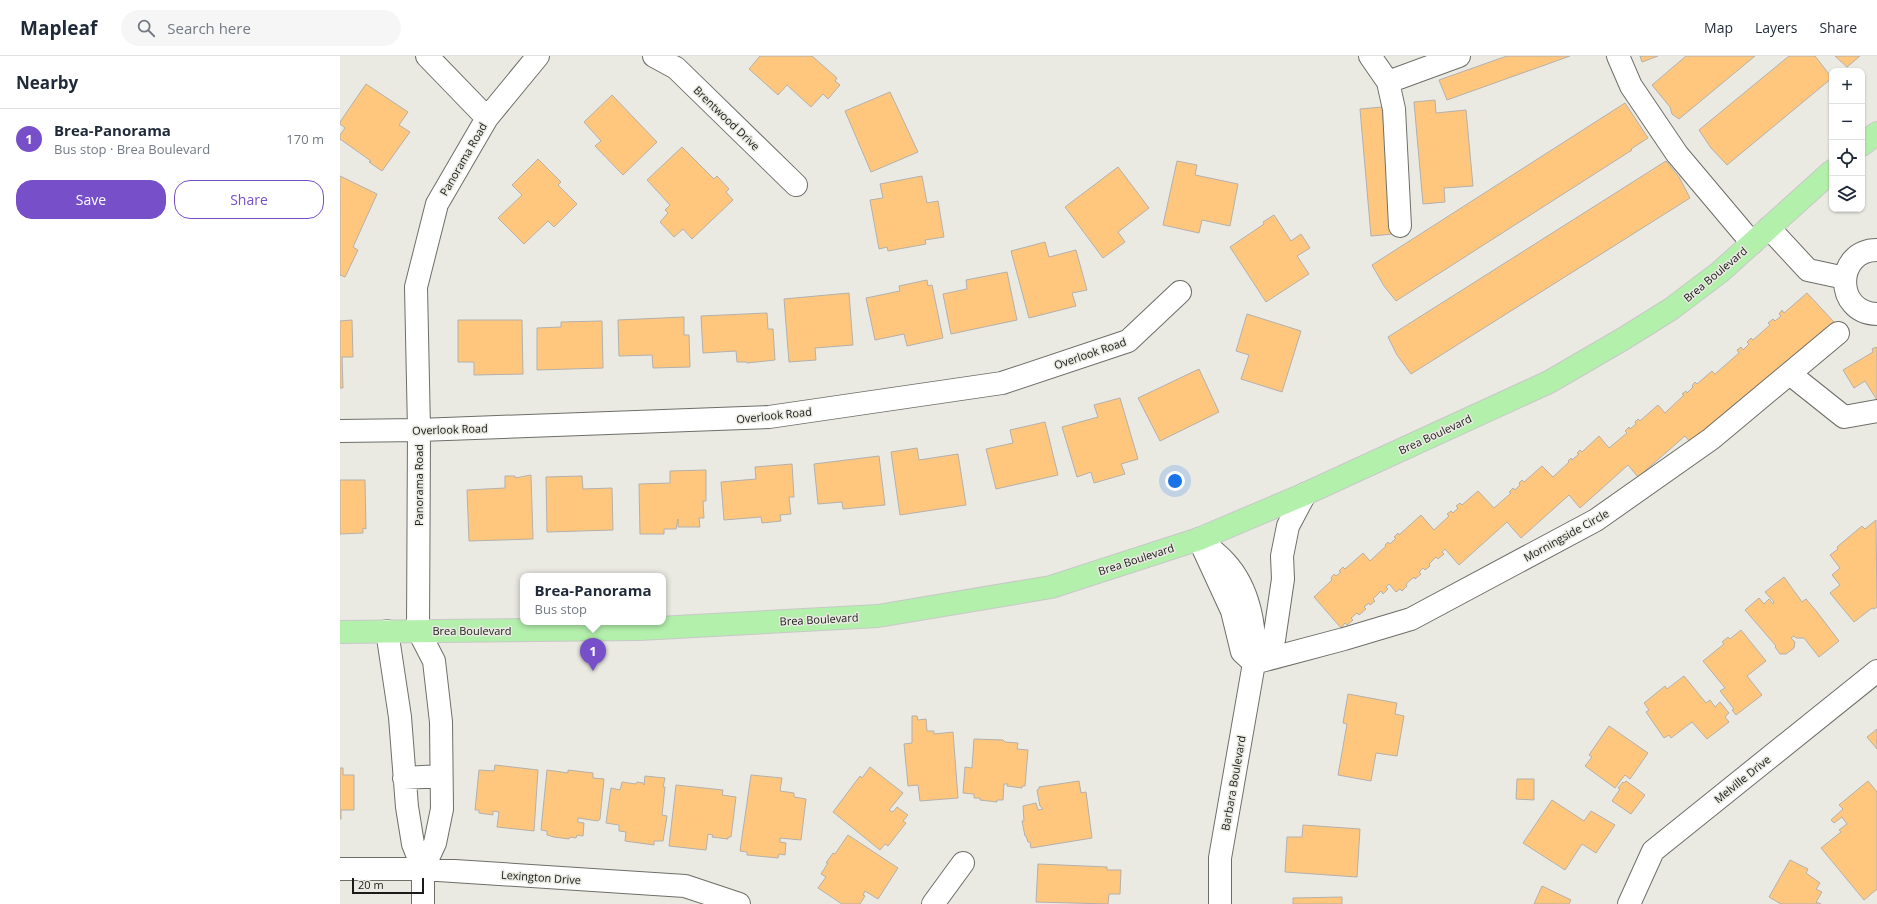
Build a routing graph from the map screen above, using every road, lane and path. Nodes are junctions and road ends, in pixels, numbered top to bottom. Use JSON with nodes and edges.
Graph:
{"nodes":[{"id":1,"x":427,"y":56,"type":"edge"},
{"id":2,"x":538,"y":56,"type":"edge"},
{"id":3,"x":654,"y":56,"type":"edge"},
{"id":4,"x":1370,"y":56,"type":"edge"},
{"id":5,"x":1459,"y":56,"type":"edge"},
{"id":6,"x":1618,"y":56,"type":"edge"},
{"id":7,"x":1411,"y":64,"type":"edge"},
{"id":8,"x":1388,"y":82,"type":"junction"},
{"id":9,"x":487,"y":118,"type":"junction"},
{"id":10,"x":1877,"y":133,"type":"edge"},
{"id":11,"x":1865,"y":143,"type":"edge"},
{"id":12,"x":1829,"y":174,"type":"edge"},
{"id":13,"x":796,"y":185,"type":"dead end"},
{"id":14,"x":1400,"y":226,"type":"dead end"},
{"id":15,"x":1769,"y":228,"type":"junction"},
{"id":16,"x":1752,"y":243,"type":"junction"},
{"id":17,"x":1877,"y":250,"type":"edge"},
{"id":18,"x":1845,"y":278,"type":"junction"},
{"id":19,"x":1180,"y":292,"type":"dead end"},
{"id":20,"x":1877,"y":314,"type":"edge"},
{"id":21,"x":1838,"y":333,"type":"dead end"},
{"id":22,"x":1790,"y":374,"type":"junction"},
{"id":23,"x":1877,"y":411,"type":"edge"},
{"id":24,"x":418,"y":430,"type":"junction"},
{"id":25,"x":340,"y":431,"type":"edge"},
{"id":26,"x":1305,"y":494,"type":"junction"},
{"id":27,"x":1199,"y":539,"type":"junction"},
{"id":28,"x":418,"y":630,"type":"junction"},
{"id":29,"x":387,"y":631,"type":"junction"},
{"id":30,"x":340,"y":632,"type":"edge"},
{"id":31,"x":1254,"y":663,"type":"junction"},
{"id":32,"x":1877,"y":670,"type":"edge"},
{"id":33,"x":441,"y":776,"type":"junction"},
{"id":34,"x":404,"y":778,"type":"junction"},
{"id":35,"x":963,"y":863,"type":"dead end"},
{"id":36,"x":340,"y":869,"type":"edge"},
{"id":37,"x":423,"y":869,"type":"junction"},
{"id":38,"x":423,"y":904,"type":"edge"},
{"id":39,"x":739,"y":904,"type":"edge"},
{"id":40,"x":933,"y":904,"type":"edge"},
{"id":41,"x":1220,"y":904,"type":"edge"},
{"id":42,"x":1629,"y":904,"type":"edge"}],
"edges":[{"from":1,"to":9,"type":"street"},
{"from":2,"to":9,"type":"street","name":"Panorama Road"},
{"from":3,"to":13,"type":"street","name":"Brentwood Drive"},
{"from":4,"to":8,"type":"street"},
{"from":5,"to":7,"type":"street"},
{"from":6,"to":16,"type":"street"},
{"from":7,"to":8,"type":"street"},
{"from":8,"to":14,"type":"street"},
{"from":9,"to":24,"type":"street","name":"Panorama Road"},
{"from":10,"to":11,"type":"main road"},
{"from":12,"to":15,"type":"main road","name":"Brea Boulevard"},
{"from":15,"to":16,"type":"main road","name":"Brea Boulevard"},
{"from":15,"to":18,"type":"street"},
{"from":16,"to":26,"type":"main road","name":"Brea Boulevard"},
{"from":17,"to":18,"type":"street"},
{"from":18,"to":20,"type":"street"},
{"from":19,"to":24,"type":"street","name":"Overlook Road"},
{"from":21,"to":22,"type":"street","name":"Morningside Circle"},
{"from":22,"to":23,"type":"street"},
{"from":22,"to":31,"type":"street","name":"Morningside Circle"},
{"from":24,"to":25,"type":"street","name":"Overlook Road"},
{"from":24,"to":28,"type":"street","name":"Panorama Road"},
{"from":26,"to":27,"type":"main road","name":"Brea Boulevard"},
{"from":26,"to":31,"type":"street"},
{"from":27,"to":28,"type":"main road","name":"Brea Boulevard"},
{"from":27,"to":31,"type":"street","name":"Barbara Boulevard"},
{"from":28,"to":29,"type":"main road","name":"Brea Boulevard"},
{"from":28,"to":33,"type":"street","name":"Panorama Road"},
{"from":29,"to":30,"type":"main road","name":"Brea Boulevard"},
{"from":29,"to":34,"type":"street","name":"Panorama Road"},
{"from":31,"to":41,"type":"street","name":"Barbara Boulevard"},
{"from":32,"to":42,"type":"street","name":"Melville Drive"},
{"from":33,"to":34,"type":"street"},
{"from":33,"to":37,"type":"street","name":"Panorama Road"},
{"from":34,"to":37,"type":"street","name":"Panorama Road"},
{"from":35,"to":40,"type":"street"},
{"from":36,"to":37,"type":"street","name":"Lexington Drive"},
{"from":37,"to":38,"type":"street","name":"Panorama Road"},
{"from":37,"to":39,"type":"street","name":"Lexington Drive"}]}
